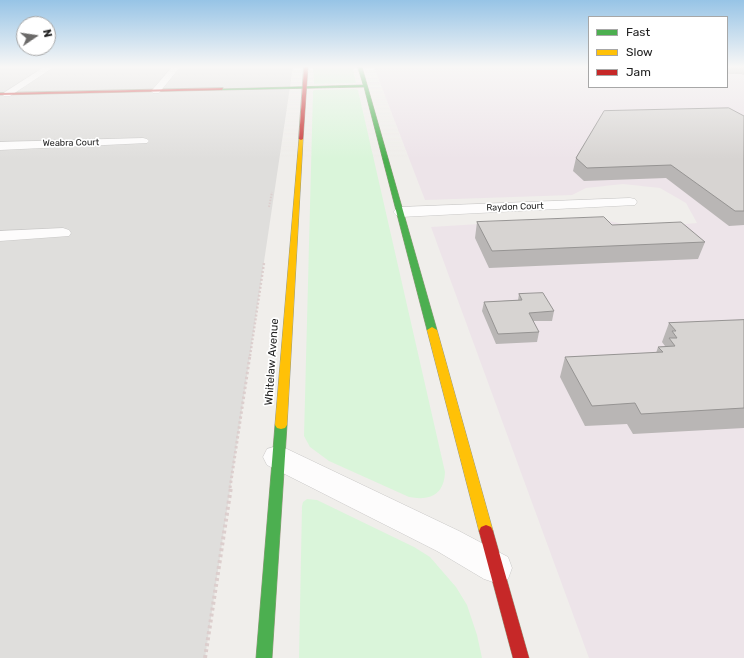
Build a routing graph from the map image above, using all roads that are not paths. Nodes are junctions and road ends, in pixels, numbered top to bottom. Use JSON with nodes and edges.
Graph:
{"nodes":[{"id":1,"x":303,"y":98,"type":"edge"},
{"id":2,"x":368,"y":98,"type":"edge"},
{"id":3,"x":143,"y":141,"type":"dead end"},
{"id":4,"x":0,"y":146,"type":"edge"},
{"id":5,"x":630,"y":202,"type":"dead end"},
{"id":6,"x":401,"y":212,"type":"junction"},
{"id":7,"x":63,"y":233,"type":"dead end"},
{"id":8,"x":0,"y":236,"type":"edge"},
{"id":9,"x":277,"y":457,"type":"junction"},
{"id":10,"x":496,"y":568,"type":"junction"},
{"id":11,"x":512,"y":630,"type":"junction"},
{"id":12,"x":264,"y":658,"type":"edge"},
{"id":13,"x":516,"y":658,"type":"edge"},
{"id":14,"x":521,"y":658,"type":"edge"}],
"edges":[{"from":1,"to":9,"type":"street","name":"Whitelaw Avenue"},
{"from":2,"to":6,"type":"street"},
{"from":3,"to":4,"type":"street","name":"Weabra Court"},
{"from":5,"to":6,"type":"street","name":"Raydon Court"},
{"from":6,"to":10,"type":"street"},
{"from":7,"to":8,"type":"street"},
{"from":9,"to":10,"type":"street"},
{"from":9,"to":12,"type":"street","name":"Whitelaw Avenue"},
{"from":10,"to":11,"type":"street"},
{"from":11,"to":13,"type":"street"},
{"from":11,"to":14,"type":"street"}]}
